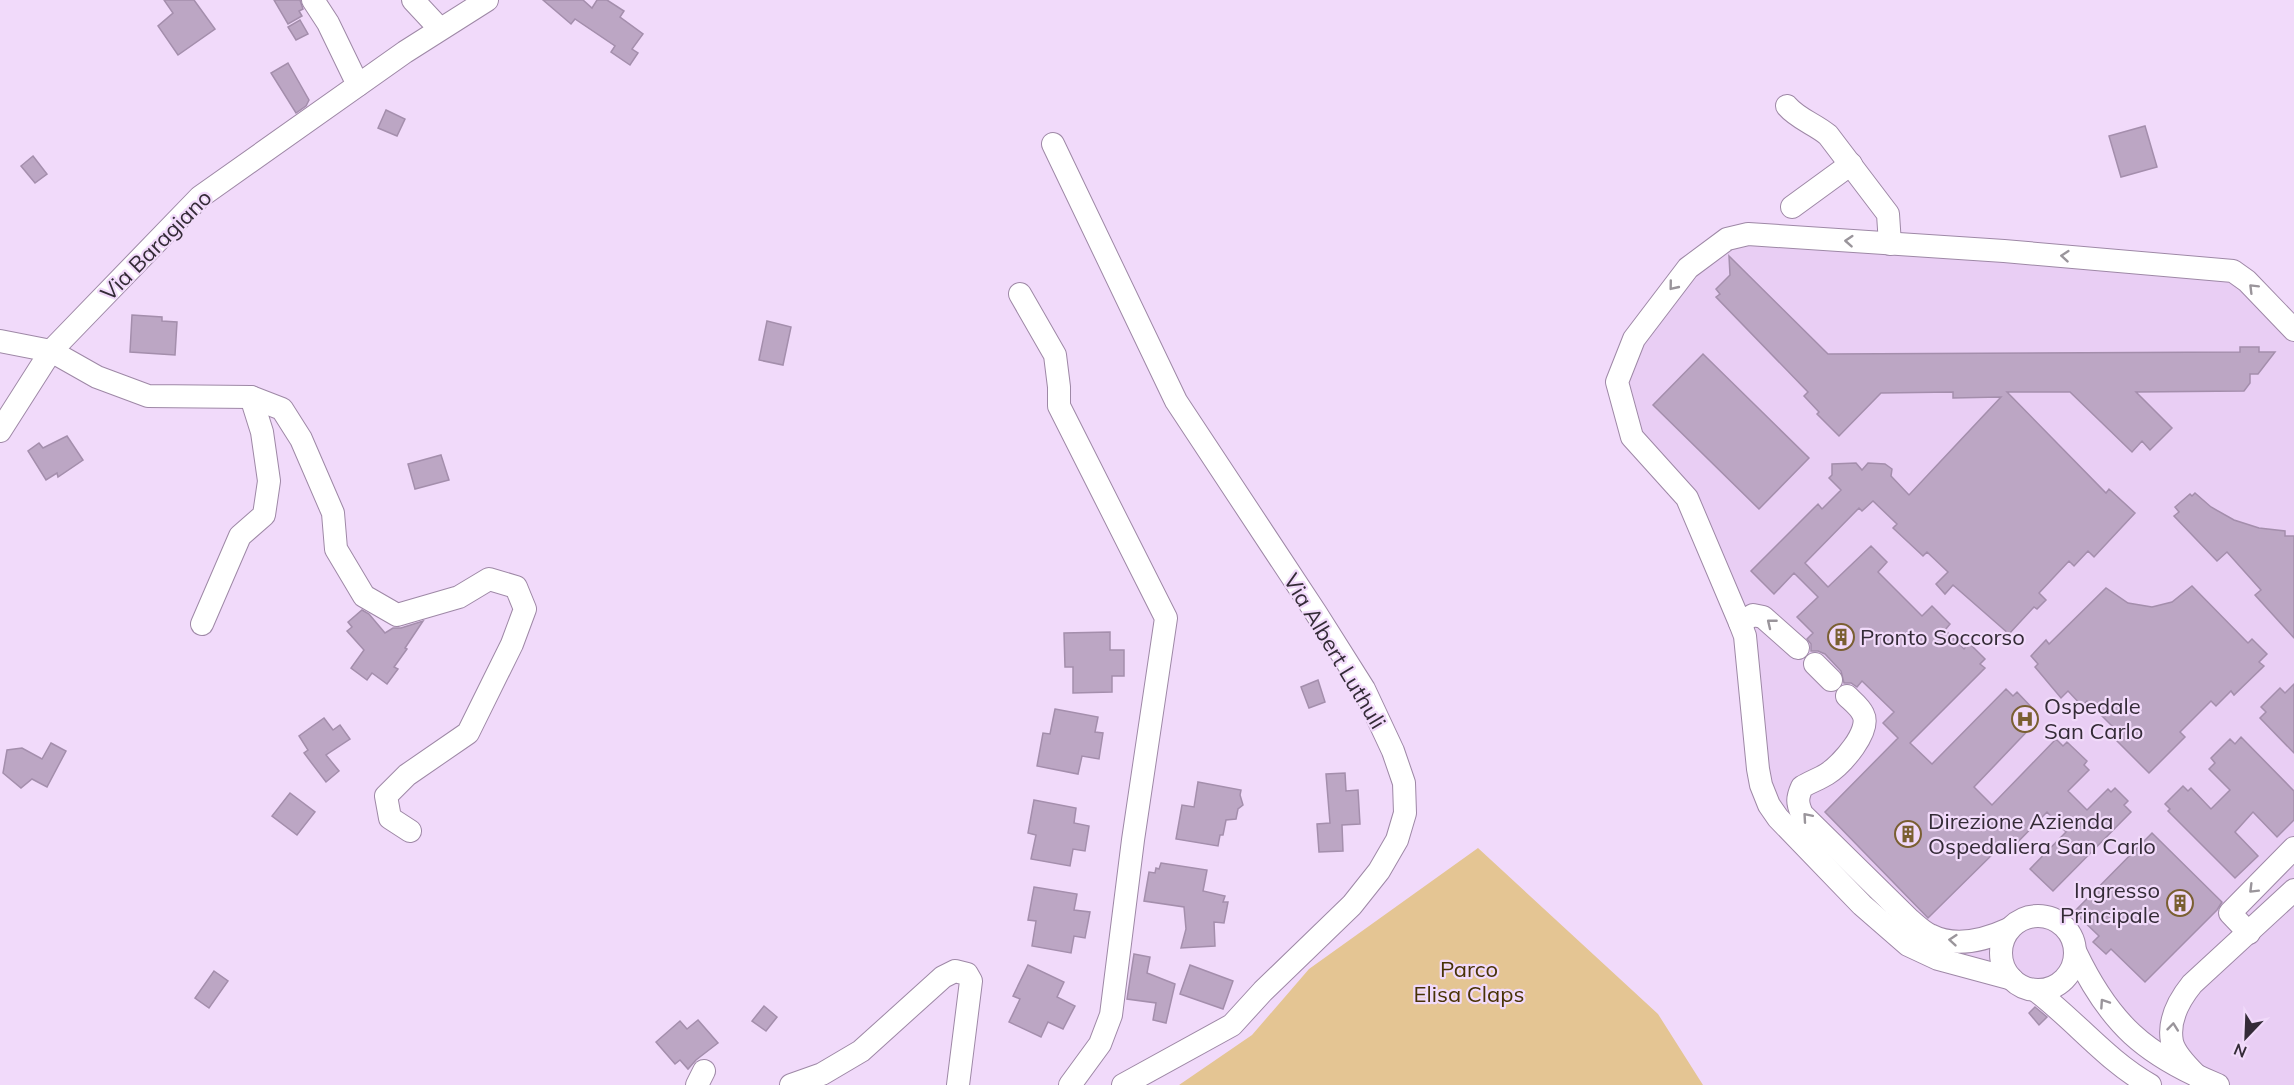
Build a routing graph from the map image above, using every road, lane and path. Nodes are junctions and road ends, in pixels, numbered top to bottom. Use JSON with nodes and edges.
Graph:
{"nodes":[{"id":1,"x":313,"y":0,"type":"edge"},
{"id":2,"x":413,"y":0,"type":"edge"},
{"id":3,"x":487,"y":0,"type":"edge"},
{"id":4,"x":440,"y":29,"type":"junction"},
{"id":5,"x":358,"y":85,"type":"junction"},
{"id":6,"x":1787,"y":106,"type":"dead end"},
{"id":7,"x":1053,"y":144,"type":"dead end"},
{"id":8,"x":1851,"y":164,"type":"junction"},
{"id":9,"x":1792,"y":207,"type":"dead end"},
{"id":10,"x":1890,"y":244,"type":"junction"},
{"id":11,"x":1020,"y":294,"type":"dead end"},
{"id":12,"x":2294,"y":330,"type":"edge"},
{"id":13,"x":0,"y":341,"type":"edge"},
{"id":14,"x":51,"y":351,"type":"junction"},
{"id":15,"x":251,"y":397,"type":"junction"},
{"id":16,"x":0,"y":431,"type":"edge"},
{"id":17,"x":1740,"y":623,"type":"junction"},
{"id":18,"x":202,"y":624,"type":"dead end"},
{"id":19,"x":1798,"y":648,"type":"dead end"},
{"id":20,"x":1815,"y":664,"type":"dead end"},
{"id":21,"x":1831,"y":680,"type":"dead end"},
{"id":22,"x":1847,"y":696,"type":"dead end"},
{"id":23,"x":410,"y":831,"type":"dead end"},
{"id":24,"x":2294,"y":848,"type":"edge"},
{"id":25,"x":2294,"y":891,"type":"edge"},
{"id":26,"x":2009,"y":929,"type":"junction"},
{"id":27,"x":2249,"y":933,"type":"junction"},
{"id":28,"x":2076,"y":953,"type":"junction"},
{"id":29,"x":2012,"y":979,"type":"junction"},
{"id":30,"x":2036,"y":990,"type":"junction"},
{"id":31,"x":2208,"y":1081,"type":"edge"},
{"id":32,"x":791,"y":1085,"type":"edge"},
{"id":33,"x":958,"y":1085,"type":"edge"},
{"id":34,"x":1070,"y":1085,"type":"edge"},
{"id":35,"x":1123,"y":1085,"type":"edge"},
{"id":36,"x":2150,"y":1085,"type":"edge"}],
"edges":[{"from":1,"to":5,"type":"street"},
{"from":2,"to":4,"type":"street"},
{"from":3,"to":4,"type":"street","name":"Via Baragiano"},
{"from":4,"to":5,"type":"street","name":"Via Baragiano"},
{"from":5,"to":14,"type":"street","name":"Via Baragiano"},
{"from":6,"to":8,"type":"street"},
{"from":7,"to":35,"type":"street","name":"Via Albert Luthuli"},
{"from":8,"to":9,"type":"street"},
{"from":8,"to":10,"type":"street"},
{"from":12,"to":10,"type":"street","one_way":true},
{"from":10,"to":17,"type":"street","one_way":true},
{"from":11,"to":34,"type":"street"},
{"from":13,"to":14,"type":"street"},
{"from":14,"to":15,"type":"street"},
{"from":14,"to":16,"type":"street","name":"Via Baragiano"},
{"from":15,"to":18,"type":"street"},
{"from":15,"to":23,"type":"street"},
{"from":19,"to":17,"type":"street","one_way":true},
{"from":17,"to":29,"type":"street"},
{"from":20,"to":21,"type":"street"},
{"from":26,"to":22,"type":"street","one_way":true},
{"from":24,"to":27,"type":"street","one_way":true},
{"from":25,"to":27,"type":"street"},
{"from":26,"to":28,"type":"street"},
{"from":26,"to":29,"type":"street"},
{"from":31,"to":27,"type":"street","one_way":true},
{"from":28,"to":30,"type":"street"},
{"from":31,"to":28,"type":"street","one_way":true},
{"from":29,"to":30,"type":"street"},
{"from":30,"to":36,"type":"street"},
{"from":32,"to":33,"type":"street"}]}
